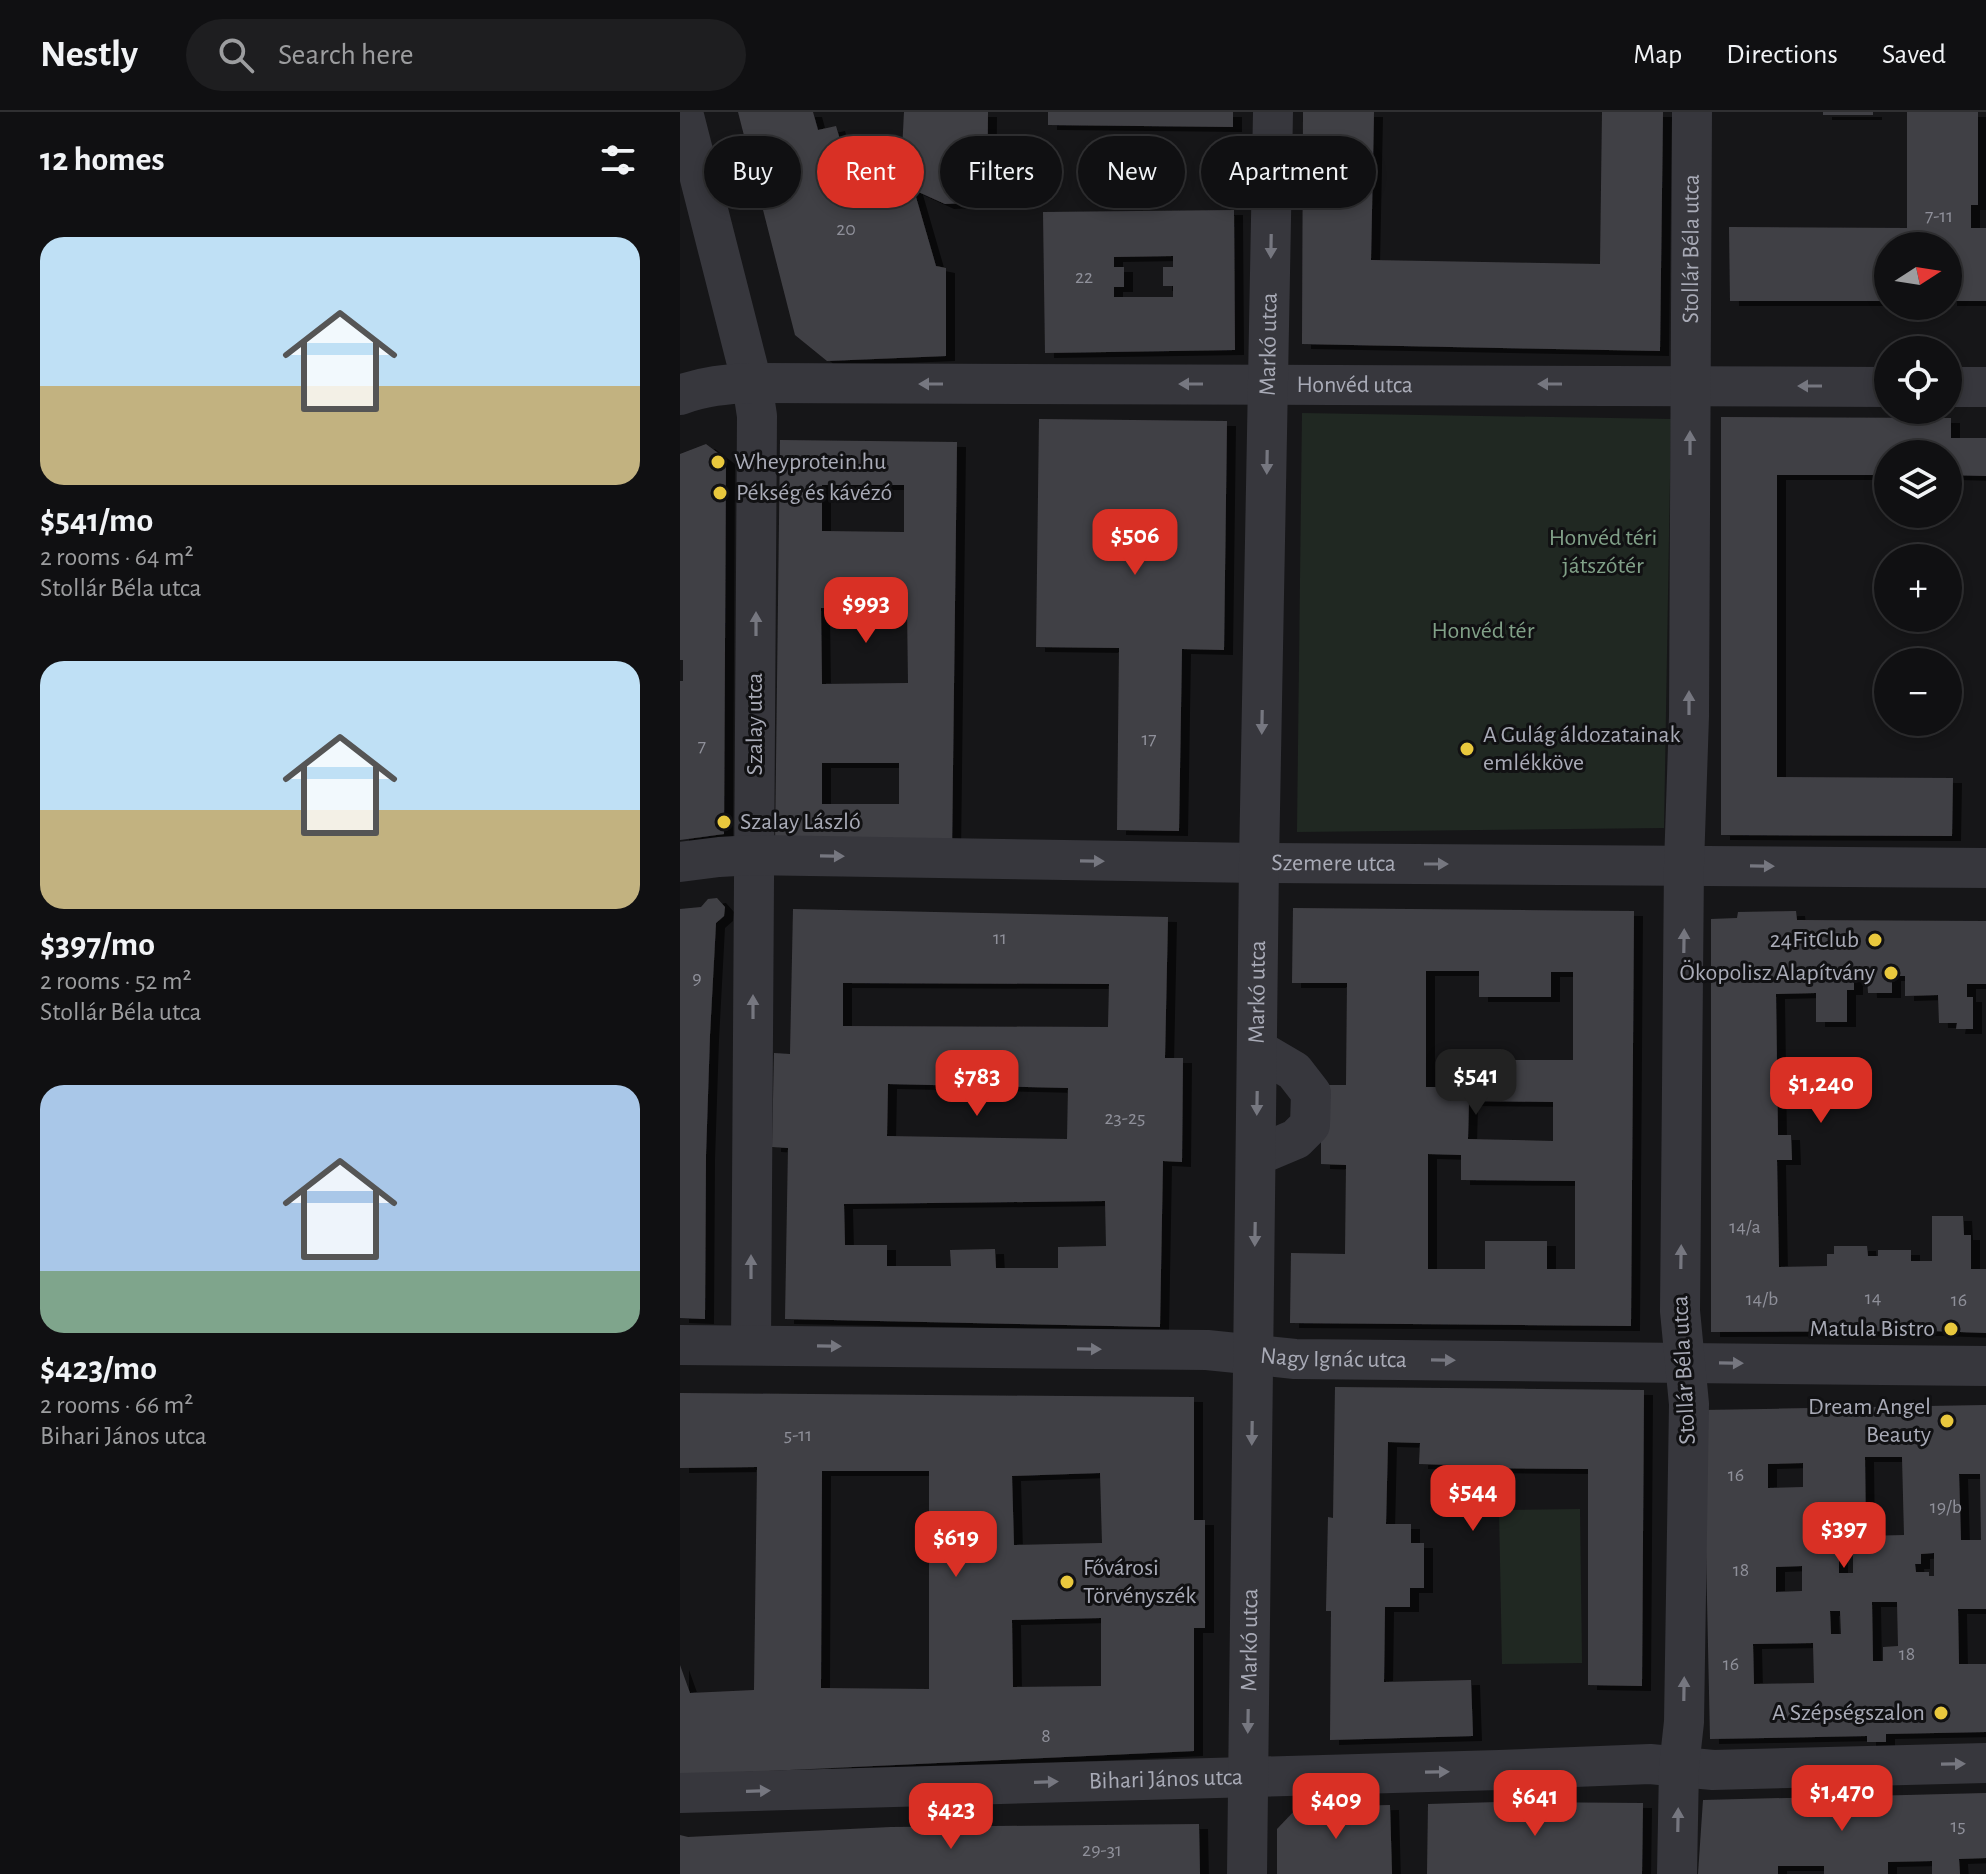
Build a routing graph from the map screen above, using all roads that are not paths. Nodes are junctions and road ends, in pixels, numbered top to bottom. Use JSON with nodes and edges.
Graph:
{"nodes":[{"id":1,"x":683,"y":112,"type":"edge"},
{"id":2,"x":1273,"y":112,"type":"edge"},
{"id":3,"x":1692,"y":112,"type":"edge"},
{"id":4,"x":752,"y":383,"type":"junction"},
{"id":5,"x":1269,"y":384,"type":"junction"},
{"id":6,"x":1690,"y":385,"type":"junction"},
{"id":7,"x":1874,"y":387,"type":"edge"},
{"id":8,"x":1962,"y":387,"type":"edge"},
{"id":9,"x":1986,"y":387,"type":"edge"},
{"id":10,"x":680,"y":395,"type":"edge"},
{"id":11,"x":754,"y":855,"type":"junction"},
{"id":12,"x":680,"y":862,"type":"edge"},
{"id":13,"x":1259,"y":863,"type":"junction"},
{"id":14,"x":1684,"y":865,"type":"junction"},
{"id":15,"x":1986,"y":868,"type":"edge"},
{"id":16,"x":1258,"y":1050,"type":"junction"},
{"id":17,"x":1256,"y":1156,"type":"junction"},
{"id":18,"x":680,"y":1345,"type":"edge"},
{"id":19,"x":751,"y":1345,"type":"junction"},
{"id":20,"x":1253,"y":1355,"type":"junction"},
{"id":21,"x":1685,"y":1363,"type":"junction"},
{"id":22,"x":1986,"y":1366,"type":"edge"},
{"id":23,"x":1986,"y":1763,"type":"edge"},
{"id":24,"x":1679,"y":1767,"type":"junction"},
{"id":25,"x":1247,"y":1776,"type":"junction"},
{"id":26,"x":680,"y":1793,"type":"edge"},
{"id":27,"x":1247,"y":1874,"type":"edge"},
{"id":28,"x":1677,"y":1874,"type":"edge"}],
"edges":[{"from":1,"to":4,"type":"street","name":"Szalay utca"},
{"from":2,"to":5,"type":"street","name":"Markó utca","one_way":true},
{"from":3,"to":6,"type":"street","name":"Stollár Béla utca"},
{"from":5,"to":4,"type":"street","name":"Honvéd utca","one_way":true},
{"from":4,"to":10,"type":"street","name":"Honvéd utca"},
{"from":11,"to":4,"type":"street","name":"Szalay utca","one_way":true},
{"from":6,"to":5,"type":"street","name":"Honvéd utca","one_way":true},
{"from":5,"to":13,"type":"street","name":"Markó utca","one_way":true},
{"from":7,"to":6,"type":"street","name":"Honvéd utca","one_way":true},
{"from":14,"to":6,"type":"street","one_way":true},
{"from":8,"to":9,"type":"street"},
{"from":11,"to":12,"type":"street","name":"Szemere utca"},
{"from":11,"to":13,"type":"street","name":"Szemere utca","one_way":true},
{"from":19,"to":11,"type":"street","name":"Szalay utca","one_way":true},
{"from":13,"to":14,"type":"street","name":"Szemere utca","one_way":true},
{"from":13,"to":16,"type":"street","name":"Markó utca"},
{"from":14,"to":15,"type":"street","name":"Szemere utca","one_way":true},
{"from":21,"to":14,"type":"street","name":"Stollár Béla utca","one_way":true},
{"from":16,"to":17,"type":"street","name":"Markó utca","one_way":true},
{"from":16,"to":17,"type":"street"},
{"from":17,"to":20,"type":"street","name":"Markó utca","one_way":true},
{"from":18,"to":19,"type":"street","name":"Nagy Ignác utca"},
{"from":19,"to":20,"type":"street","name":"Nagy Ignác utca","one_way":true},
{"from":20,"to":21,"type":"street","name":"Nagy Ignác utca","one_way":true},
{"from":20,"to":25,"type":"street","name":"Markó utca","one_way":true},
{"from":21,"to":22,"type":"street","name":"Nagy Ignác utca","one_way":true},
{"from":24,"to":21,"type":"street","name":"Stollár Béla utca","one_way":true},
{"from":24,"to":23,"type":"street","name":"Bihari János utca","one_way":true},
{"from":25,"to":24,"type":"street","name":"Bihari János utca","one_way":true},
{"from":28,"to":24,"type":"street","name":"Stollár Béla utca","one_way":true},
{"from":26,"to":25,"type":"street","name":"Bihari János utca","one_way":true},
{"from":25,"to":27,"type":"street","name":"Markó utca"}]}
